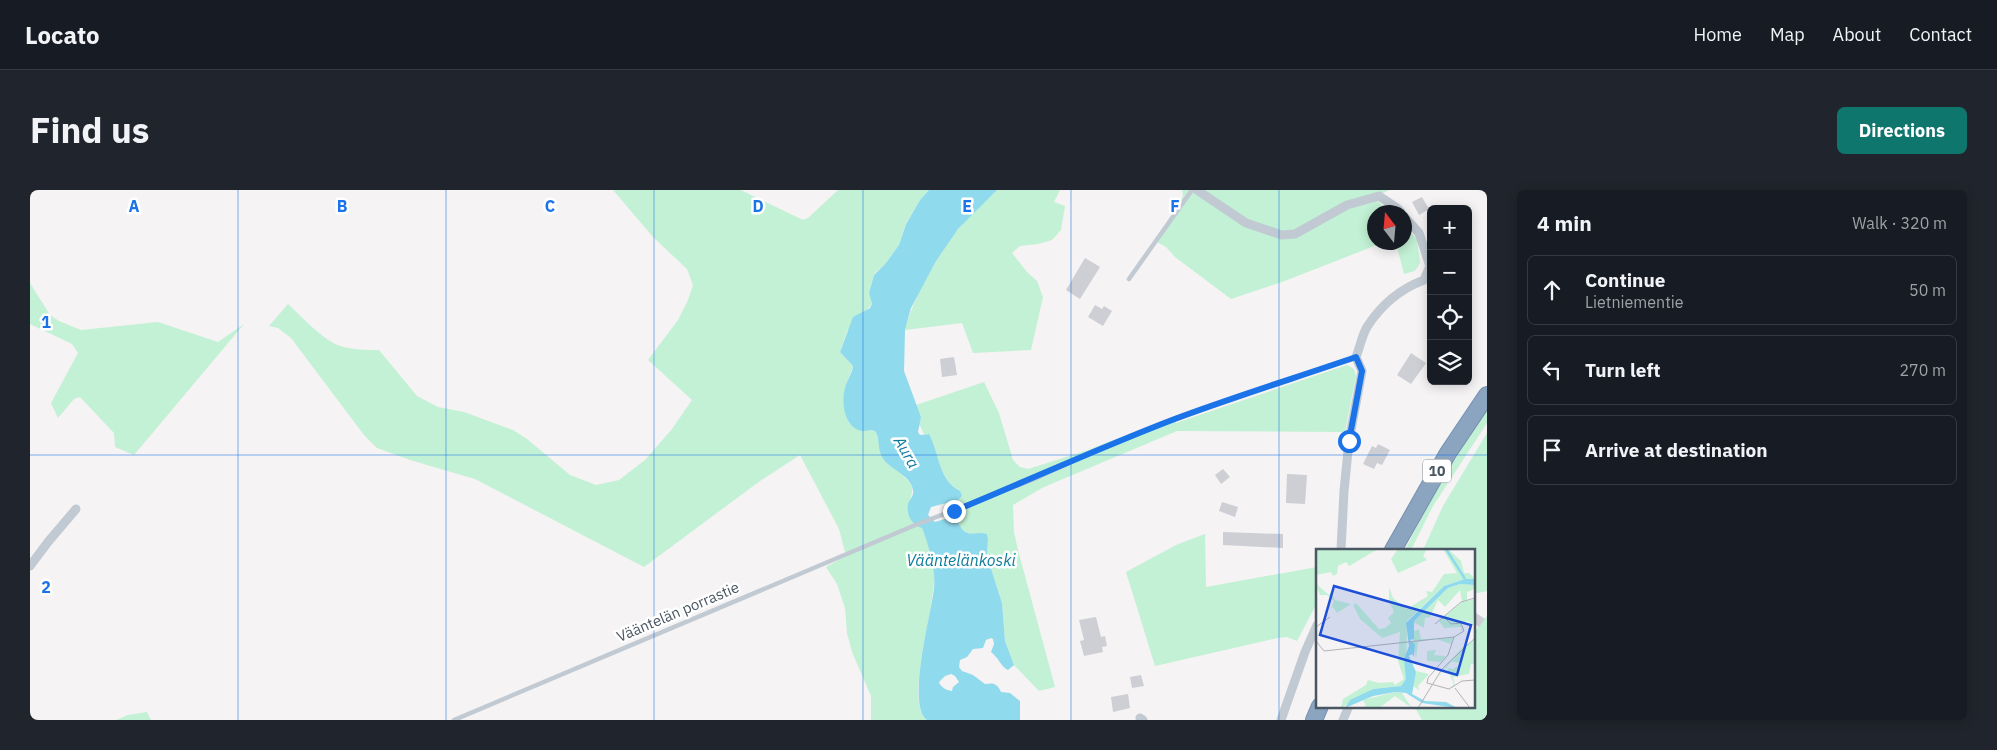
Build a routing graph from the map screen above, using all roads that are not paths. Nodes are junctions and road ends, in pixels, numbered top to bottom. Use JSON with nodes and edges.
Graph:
{"nodes":[{"id":1,"x":1192,"y":190,"type":"edge"},
{"id":2,"x":1197,"y":190,"type":"edge"},
{"id":3,"x":1393,"y":205,"type":"edge"},
{"id":4,"x":1412,"y":225,"type":"edge"},
{"id":5,"x":1129,"y":279,"type":"dead end"},
{"id":6,"x":1356,"y":357,"type":"junction"},
{"id":7,"x":1487,"y":395,"type":"edge"},
{"id":8,"x":76,"y":509,"type":"dead end"},
{"id":9,"x":1341,"y":549,"type":"edge"},
{"id":10,"x":1394,"y":549,"type":"edge"},
{"id":11,"x":30,"y":566,"type":"edge"},
{"id":12,"x":1316,"y":628,"type":"edge"},
{"id":13,"x":1319,"y":708,"type":"edge"},
{"id":14,"x":1347,"y":708,"type":"edge"},
{"id":15,"x":454,"y":720,"type":"edge"},
{"id":16,"x":1281,"y":720,"type":"edge"},
{"id":17,"x":1314,"y":720,"type":"edge"},
{"id":18,"x":1343,"y":720,"type":"edge"}],
"edges":[{"from":1,"to":5,"type":"lane"},
{"from":2,"to":3,"type":"street"},
{"from":4,"to":6,"type":"street"},
{"from":6,"to":9,"type":"street"},
{"from":6,"to":15,"type":"lane","name":"Vääntelän porrastie"},
{"from":7,"to":10,"type":"highway","number":"10"},
{"from":8,"to":11,"type":"street"},
{"from":12,"to":16,"type":"street"},
{"from":13,"to":17,"type":"highway"},
{"from":14,"to":18,"type":"street"}]}
